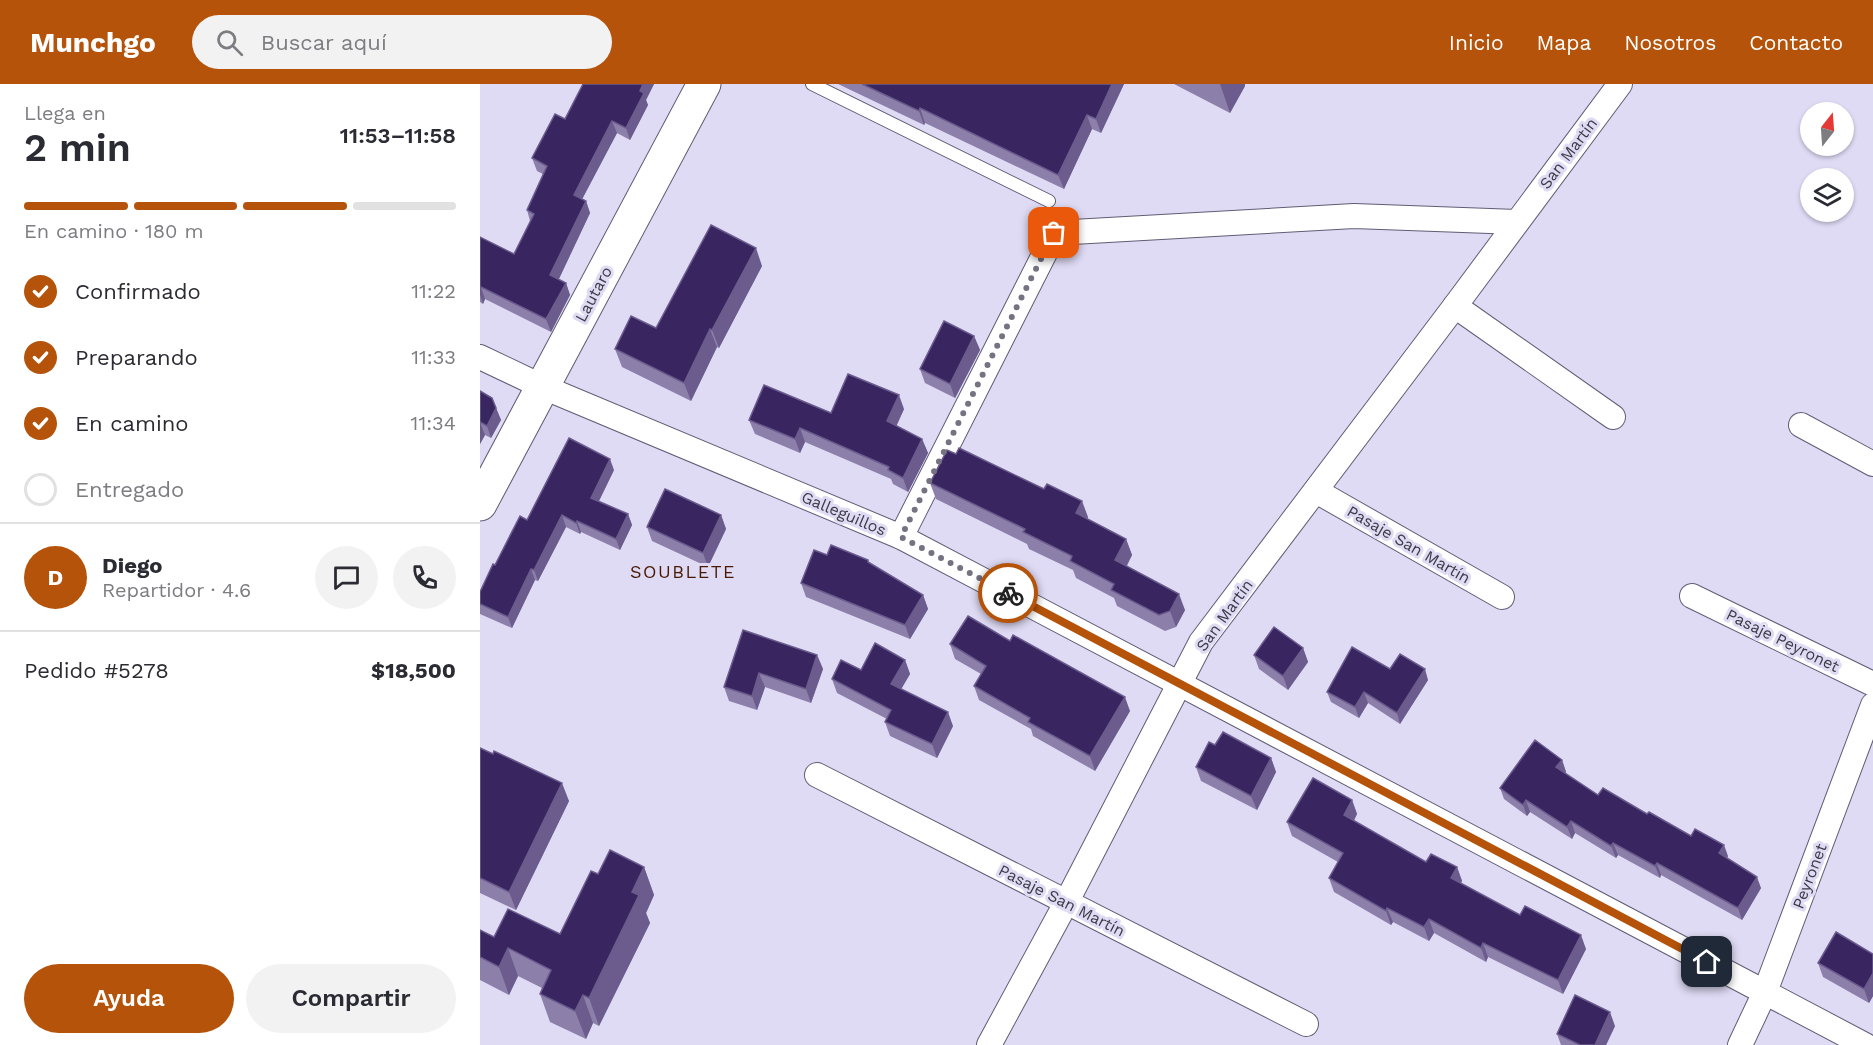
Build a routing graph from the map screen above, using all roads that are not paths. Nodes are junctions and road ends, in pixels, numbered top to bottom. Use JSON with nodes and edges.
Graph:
{"nodes":[{"id":1,"x":704,"y":84,"type":"edge"},
{"id":2,"x":812,"y":84,"type":"edge"},
{"id":3,"x":1620,"y":84,"type":"edge"},
{"id":4,"x":1049,"y":201,"type":"dead end"},
{"id":5,"x":1517,"y":222,"type":"junction"},
{"id":6,"x":1455,"y":306,"type":"junction"},
{"id":7,"x":480,"y":357,"type":"edge"},
{"id":8,"x":543,"y":387,"type":"junction"},
{"id":9,"x":1613,"y":417,"type":"dead end"},
{"id":10,"x":1801,"y":425,"type":"dead end"},
{"id":11,"x":1873,"y":464,"type":"edge"},
{"id":12,"x":1316,"y":491,"type":"junction"},
{"id":13,"x":480,"y":504,"type":"edge"},
{"id":14,"x":901,"y":537,"type":"junction"},
{"id":15,"x":1692,"y":596,"type":"dead end"},
{"id":16,"x":1502,"y":597,"type":"dead end"},
{"id":17,"x":1180,"y":683,"type":"junction"},
{"id":18,"x":1873,"y":684,"type":"edge"},
{"id":19,"x":1873,"y":705,"type":"edge"},
{"id":20,"x":817,"y":775,"type":"dead end"},
{"id":21,"x":1066,"y":903,"type":"junction"},
{"id":22,"x":1765,"y":992,"type":"junction"},
{"id":23,"x":1306,"y":1024,"type":"dead end"},
{"id":24,"x":989,"y":1045,"type":"edge"},
{"id":25,"x":1740,"y":1045,"type":"edge"},
{"id":26,"x":1865,"y":1045,"type":"edge"}],
"edges":[{"from":1,"to":8,"type":"main road","name":"Lautaro"},
{"from":2,"to":4,"type":"lane"},
{"from":3,"to":5,"type":"street","name":"San Martín"},
{"from":5,"to":6,"type":"street","name":"San Martín"},
{"from":5,"to":14,"type":"street"},
{"from":6,"to":9,"type":"street"},
{"from":6,"to":12,"type":"street","name":"San Martín"},
{"from":7,"to":8,"type":"street","name":"Galleguillos"},
{"from":8,"to":13,"type":"main road","name":"Lautaro"},
{"from":8,"to":14,"type":"street","name":"Galleguillos"},
{"from":10,"to":11,"type":"street"},
{"from":12,"to":16,"type":"street","name":"Pasaje San Martín"},
{"from":12,"to":17,"type":"street","name":"San Martín"},
{"from":14,"to":17,"type":"street","name":"Galleguillos"},
{"from":15,"to":18,"type":"street","name":"Pasaje Peyronet"},
{"from":17,"to":21,"type":"street","name":"San Martín"},
{"from":17,"to":22,"type":"street","name":"Galleguillos"},
{"from":19,"to":22,"type":"street","name":"Peyronet"},
{"from":20,"to":21,"type":"street","name":"Pasaje San Martín"},
{"from":21,"to":23,"type":"street","name":"Pasaje San Martín"},
{"from":21,"to":24,"type":"street","name":"San Martín"},
{"from":22,"to":25,"type":"street","name":"Peyronet"},
{"from":22,"to":26,"type":"street","name":"Galleguillos"}]}
